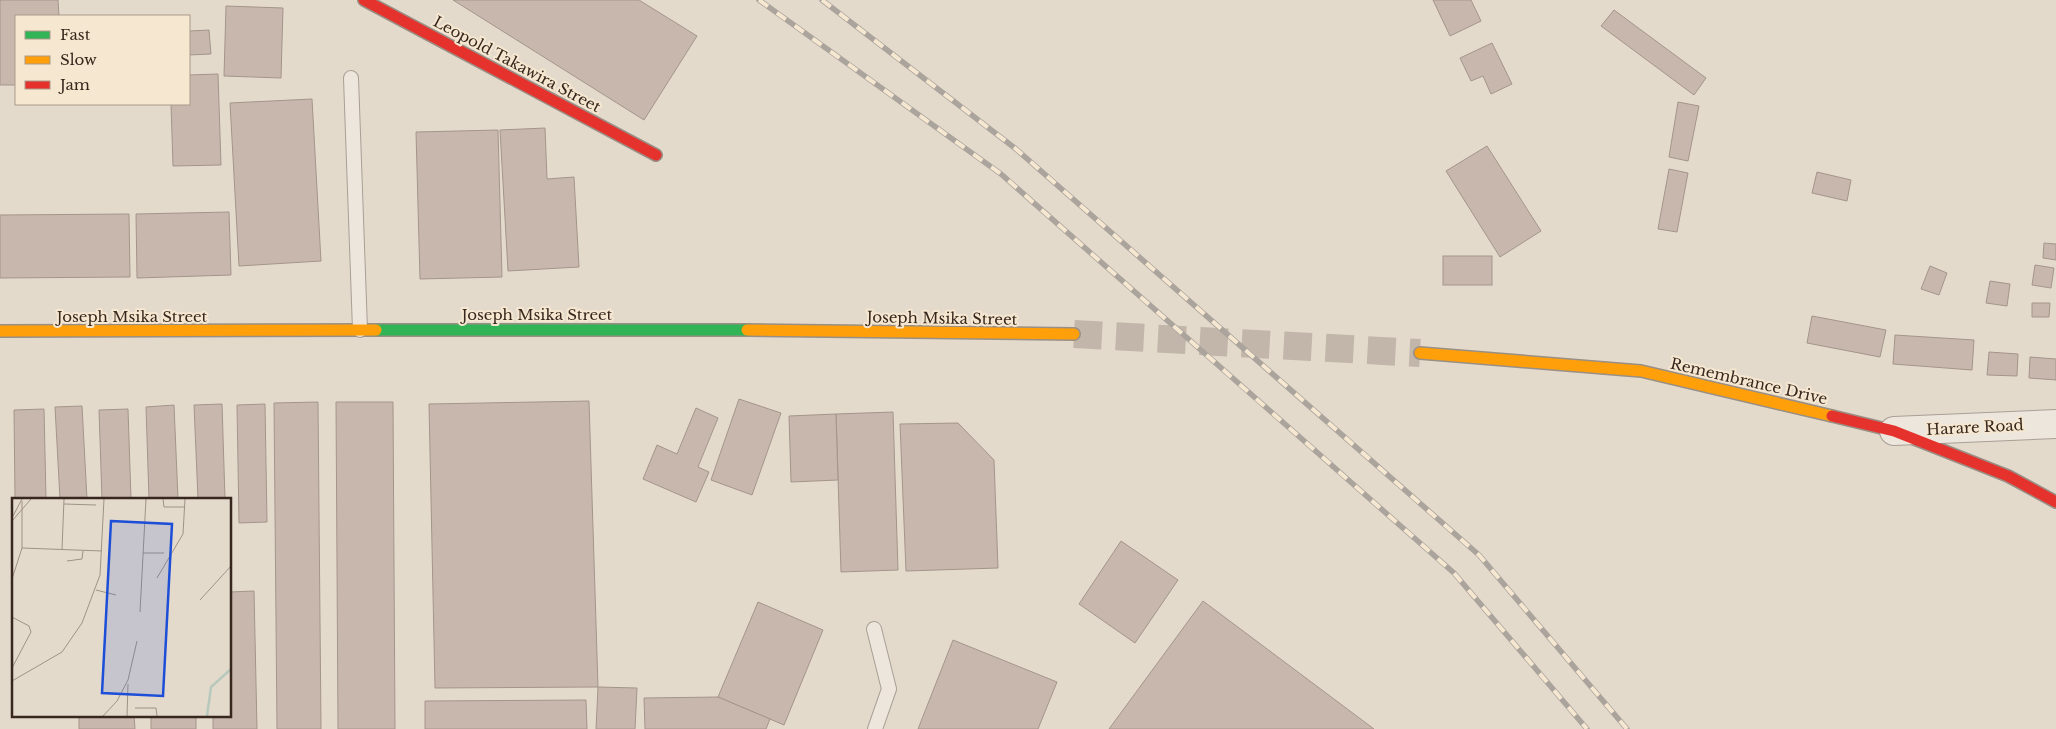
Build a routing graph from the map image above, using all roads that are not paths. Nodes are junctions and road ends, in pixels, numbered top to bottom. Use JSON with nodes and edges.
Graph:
{"nodes":[{"id":1,"x":364,"y":0,"type":"edge"},
{"id":2,"x":351,"y":78,"type":"dead end"},
{"id":3,"x":656,"y":155,"type":"dead end"},
{"id":4,"x":360,"y":330,"type":"junction"},
{"id":5,"x":0,"y":331,"type":"edge"},
{"id":6,"x":1074,"y":334,"type":"tunnel mouth"},
{"id":7,"x":1420,"y":353,"type":"tunnel mouth"},
{"id":8,"x":2056,"y":424,"type":"edge"},
{"id":9,"x":1894,"y":430,"type":"junction"},
{"id":10,"x":2056,"y":502,"type":"edge"},
{"id":11,"x":874,"y":629,"type":"dead end"},
{"id":12,"x":875,"y":729,"type":"edge"}],
"edges":[{"from":1,"to":3,"type":"street","name":"Leopold Takawira Street"},
{"from":2,"to":4,"type":"lane"},
{"from":4,"to":5,"type":"street","name":"Joseph Msika Street"},
{"from":4,"to":6,"type":"street","name":"Joseph Msika Street"},
{"from":7,"to":9,"type":"street","name":"Remembrance Drive"},
{"from":8,"to":9,"type":"street","name":"Harare Road"},
{"from":9,"to":10,"type":"street","name":"Remembrance Drive"},
{"from":11,"to":12,"type":"lane"}]}
